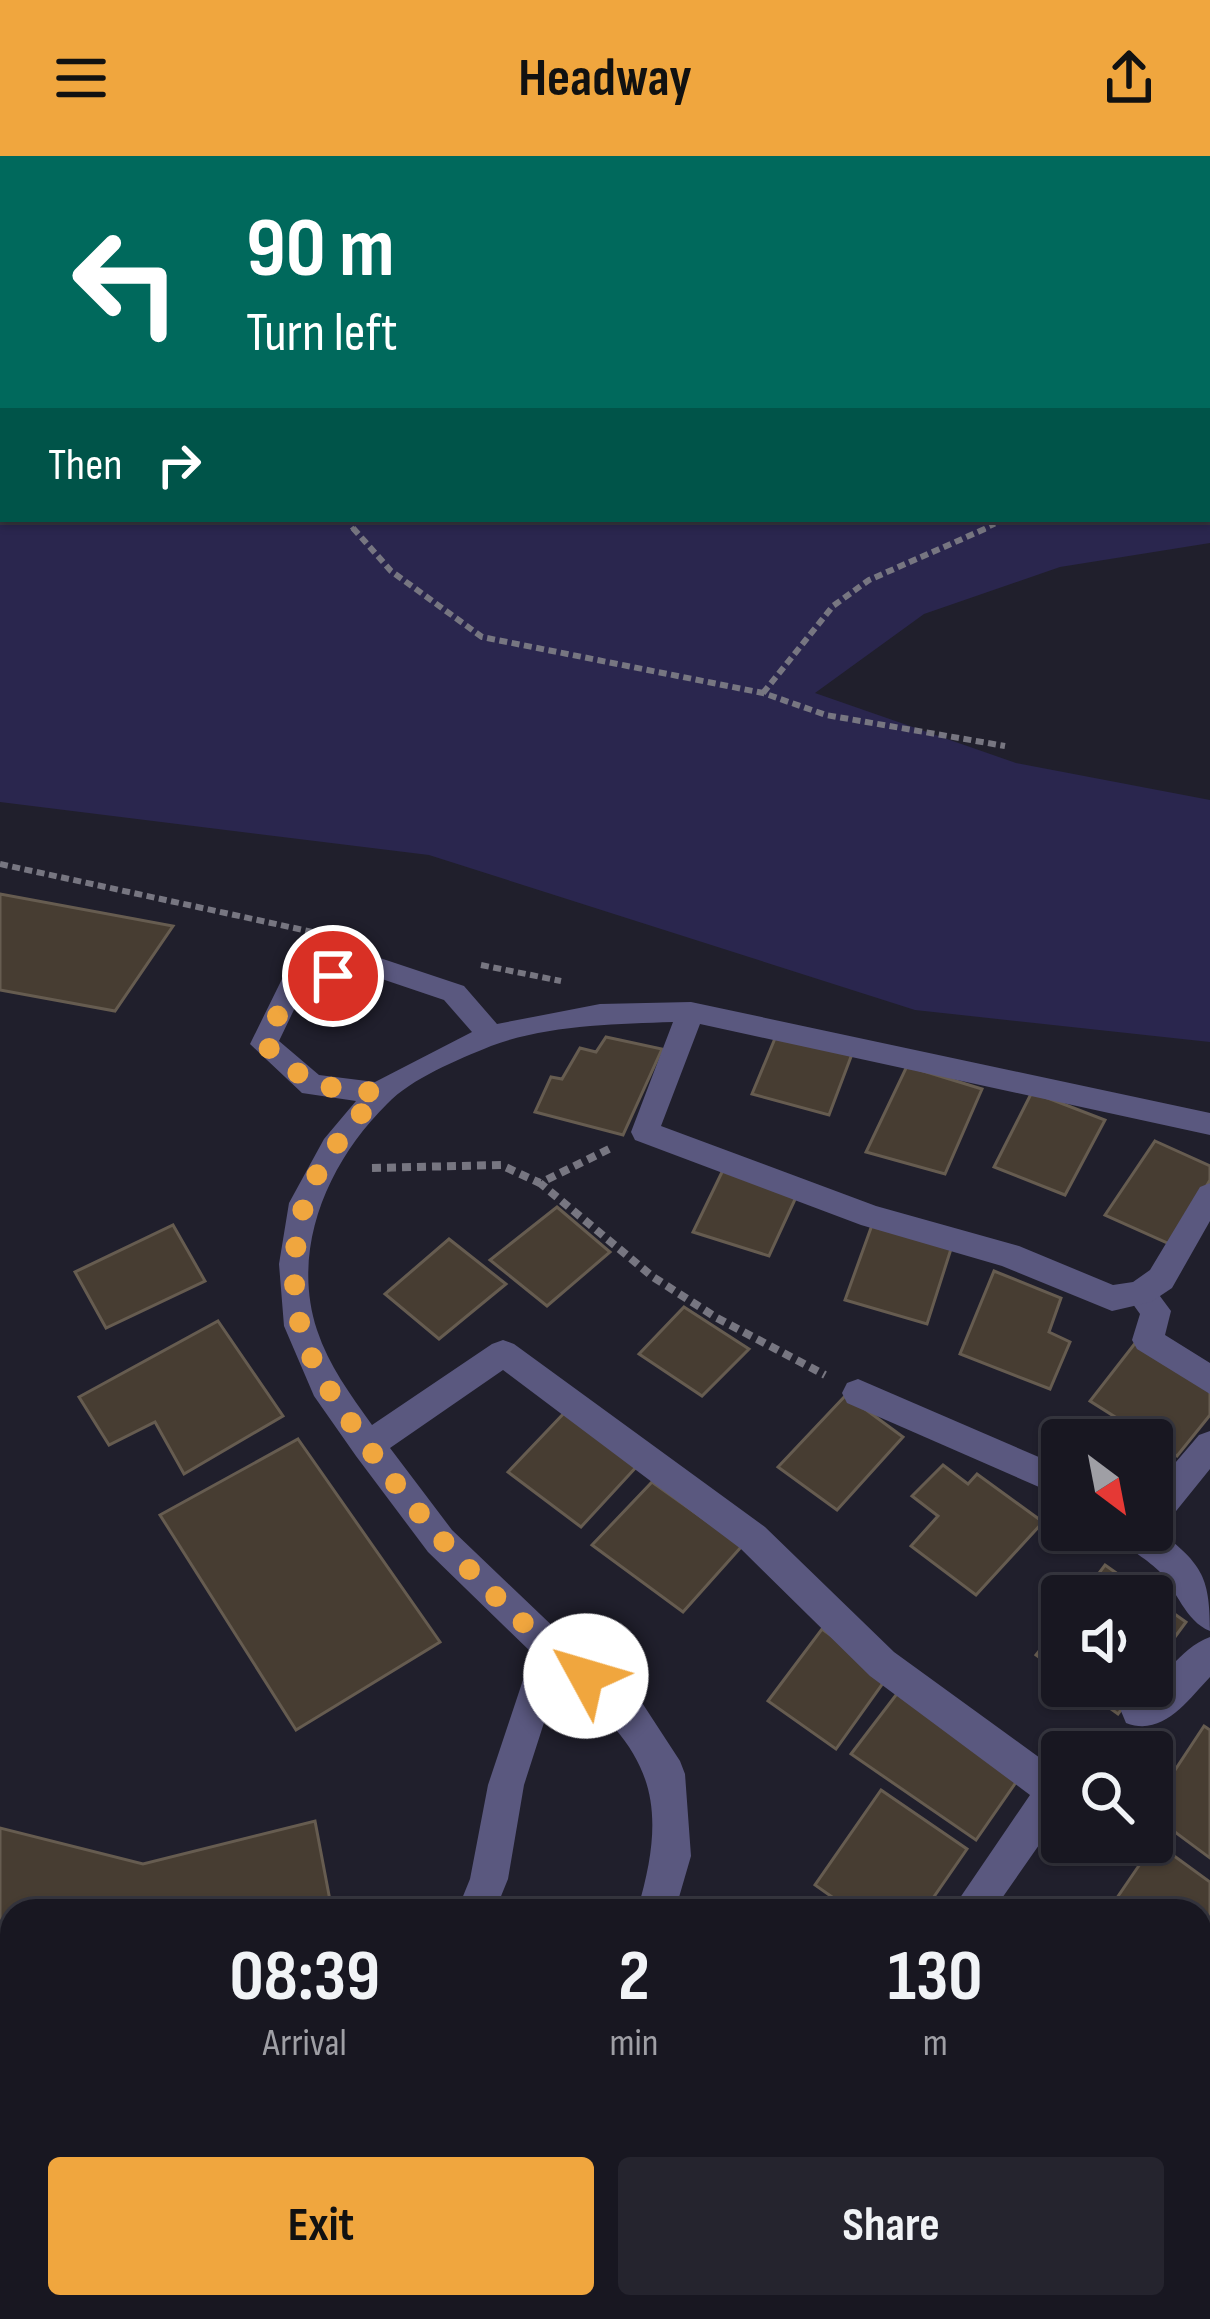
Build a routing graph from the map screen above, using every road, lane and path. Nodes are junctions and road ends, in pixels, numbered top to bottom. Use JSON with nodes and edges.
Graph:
{"nodes":[{"id":1,"x":348,"y":522,"type":"edge"},
{"id":2,"x":1000,"y":522,"type":"edge"},
{"id":3,"x":763,"y":693,"type":"junction"},
{"id":4,"x":1005,"y":746,"type":"dead end"},
{"id":5,"x":691,"y":1012,"type":"junction"},
{"id":6,"x":491,"y":1035,"type":"junction"},
{"id":7,"x":379,"y":1093,"type":"junction"},
{"id":8,"x":1210,"y":1124,"type":"edge"},
{"id":9,"x":645,"y":1132,"type":"junction"},
{"id":10,"x":320,"y":1172,"type":"junction"},
{"id":11,"x":539,"y":1183,"type":"junction"},
{"id":12,"x":1210,"y":1195,"type":"edge"},
{"id":13,"x":1140,"y":1293,"type":"junction"},
{"id":14,"x":1210,"y":1380,"type":"edge"},
{"id":15,"x":858,"y":1393,"type":"joint"},
{"id":16,"x":367,"y":1445,"type":"junction"},
{"id":17,"x":1210,"y":1445,"type":"edge"},
{"id":18,"x":1041,"y":1473,"type":"edge"},
{"id":19,"x":1173,"y":1488,"type":"edge"},
{"id":20,"x":1162,"y":1551,"type":"edge"},
{"id":21,"x":1210,"y":1615,"type":"edge"},
{"id":22,"x":550,"y":1648,"type":"junction"},
{"id":23,"x":1210,"y":1653,"type":"edge"},
{"id":24,"x":1139,"y":1711,"type":"dead end"},
{"id":25,"x":481,"y":1899,"type":"edge"},
{"id":26,"x":659,"y":1899,"type":"edge"},
{"id":27,"x":978,"y":1899,"type":"edge"}],
"edges":[{"from":1,"to":3,"type":"path"},
{"from":2,"to":3,"type":"path"},
{"from":3,"to":4,"type":"path"},
{"from":5,"to":6,"type":"street"},
{"from":5,"to":8,"type":"street"},
{"from":5,"to":9,"type":"street"},
{"from":6,"to":7,"type":"street"},
{"from":6,"to":7,"type":"street"},
{"from":7,"to":10,"type":"street"},
{"from":9,"to":11,"type":"path"},
{"from":9,"to":13,"type":"street"},
{"from":10,"to":11,"type":"path"},
{"from":10,"to":16,"type":"street"},
{"from":11,"to":15,"type":"path"},
{"from":12,"to":13,"type":"street"},
{"from":13,"to":14,"type":"street"},
{"from":15,"to":18,"type":"street"},
{"from":16,"to":22,"type":"street"},
{"from":16,"to":27,"type":"street"},
{"from":17,"to":19,"type":"street"},
{"from":20,"to":21,"type":"street"},
{"from":22,"to":25,"type":"street"},
{"from":22,"to":26,"type":"street"},
{"from":23,"to":24,"type":"street"}]}
